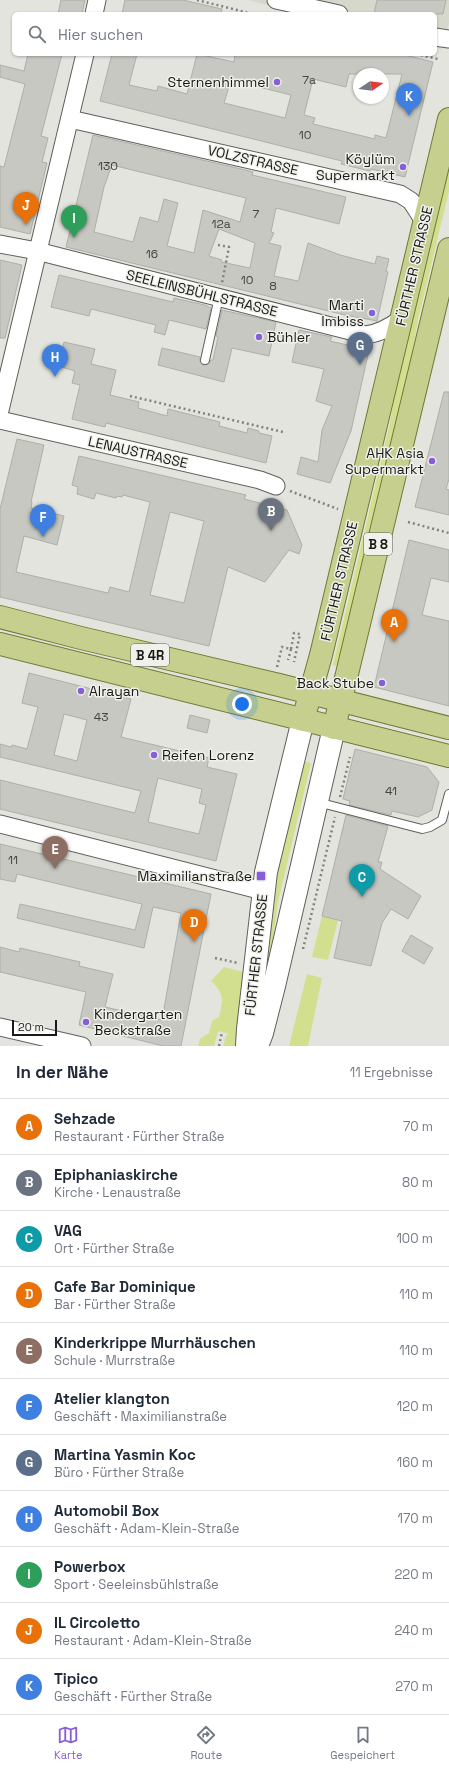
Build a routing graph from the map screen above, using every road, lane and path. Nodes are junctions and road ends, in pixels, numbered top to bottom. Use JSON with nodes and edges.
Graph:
{"nodes":[{"id":1,"x":97,"y":0,"type":"edge"},
{"id":2,"x":197,"y":0,"type":"edge"},
{"id":3,"x":276,"y":0,"type":"edge"},
{"id":4,"x":94,"y":12,"type":"edge"},
{"id":5,"x":245,"y":12,"type":"edge"},
{"id":6,"x":330,"y":12,"type":"edge"},
{"id":7,"x":437,"y":37,"type":"edge"},
{"id":8,"x":449,"y":39,"type":"edge"},
{"id":9,"x":84,"y":56,"type":"edge"},
{"id":10,"x":423,"y":56,"type":"edge"},
{"id":11,"x":438,"y":60,"type":"dead end"},
{"id":12,"x":70,"y":119,"type":"junction"},
{"id":13,"x":449,"y":119,"type":"edge"},
{"id":14,"x":424,"y":221,"type":"junction"},
{"id":15,"x":0,"y":244,"type":"edge"},
{"id":16,"x":218,"y":245,"type":"dead end"},
{"id":17,"x":449,"y":249,"type":"edge"},
{"id":18,"x":37,"y":251,"type":"junction"},
{"id":19,"x":219,"y":297,"type":"junction"},
{"id":20,"x":401,"y":319,"type":"junction"},
{"id":21,"x":205,"y":360,"type":"dead end"},
{"id":22,"x":130,"y":396,"type":"dead end"},
{"id":23,"x":0,"y":410,"type":"edge"},
{"id":24,"x":0,"y":420,"type":"edge"},
{"id":25,"x":283,"y":432,"type":"dead end"},
{"id":26,"x":276,"y":486,"type":"joint"},
{"id":27,"x":354,"y":516,"type":"junction"},
{"id":28,"x":408,"y":522,"type":"dead end"},
{"id":29,"x":449,"y":533,"type":"edge"},
{"id":30,"x":0,"y":617,"type":"edge"},
{"id":31,"x":0,"y":644,"type":"edge"},
{"id":32,"x":291,"y":649,"type":"junction"},
{"id":33,"x":280,"y":658,"type":"dead end"},
{"id":34,"x":288,"y":660,"type":"dead end"},
{"id":35,"x":294,"y":662,"type":"dead end"},
{"id":36,"x":311,"y":694,"type":"junction"},
{"id":37,"x":341,"y":700,"type":"junction"},
{"id":38,"x":303,"y":720,"type":"junction"},
{"id":39,"x":334,"y":728,"type":"junction"},
{"id":40,"x":449,"y":728,"type":"edge"},
{"id":41,"x":449,"y":756,"type":"edge"},
{"id":42,"x":350,"y":757,"type":"dead end"},
{"id":43,"x":449,"y":794,"type":"edge"},
{"id":44,"x":316,"y":802,"type":"junction"},
{"id":45,"x":337,"y":808,"type":"junction"},
{"id":46,"x":0,"y":824,"type":"edge"},
{"id":47,"x":263,"y":891,"type":"junction"},
{"id":48,"x":303,"y":951,"type":"dead end"},
{"id":49,"x":215,"y":958,"type":"dead end"},
{"id":50,"x":246,"y":971,"type":"junction"},
{"id":51,"x":274,"y":986,"type":"junction"},
{"id":52,"x":0,"y":1027,"type":"edge"},
{"id":53,"x":222,"y":1032,"type":"dead end"},
{"id":54,"x":82,"y":1046,"type":"edge"},
{"id":55,"x":219,"y":1046,"type":"edge"},
{"id":56,"x":247,"y":1046,"type":"edge"},
{"id":57,"x":257,"y":1046,"type":"edge"}],
"edges":[{"from":1,"to":4,"type":"street"},
{"from":2,"to":5,"type":"path"},
{"from":3,"to":6,"type":"street"},
{"from":7,"to":8,"type":"street"},
{"from":9,"to":12,"type":"street"},
{"from":10,"to":11,"type":"path"},
{"from":12,"to":14,"type":"street","name":"VOLZSTRASSE"},
{"from":12,"to":18,"type":"street"},
{"from":13,"to":14,"type":"main road","name":"FÜRTHER STRASSE","number":"B 8"},
{"from":14,"to":20,"type":"main road","name":"FÜRTHER STRASSE","number":"B 8"},
{"from":15,"to":18,"type":"street","name":"SEELEINSBÜHLSTRASSE"},
{"from":16,"to":19,"type":"path"},
{"from":17,"to":37,"type":"main road","name":"FÜRTHER STRASSE","number":"B 8"},
{"from":18,"to":19,"type":"street","name":"SEELEINSBÜHLSTRASSE"},
{"from":18,"to":23,"type":"street"},
{"from":19,"to":20,"type":"street","name":"SEELEINSBÜHLSTRASSE"},
{"from":19,"to":21,"type":"lane"},
{"from":20,"to":27,"type":"main road","name":"FÜRTHER STRASSE","number":"B 8"},
{"from":22,"to":25,"type":"path"},
{"from":24,"to":26,"type":"street","name":"LENAUSTRASSE"},
{"from":26,"to":27,"type":"path"},
{"from":27,"to":36,"type":"main road","name":"FÜRTHER STRASSE","number":"B 8"},
{"from":28,"to":29,"type":"path"},
{"from":30,"to":36,"type":"main road","number":"B 4R"},
{"from":31,"to":38,"type":"main road","number":"B 4R"},
{"from":32,"to":33,"type":"path"},
{"from":32,"to":34,"type":"path"},
{"from":32,"to":35,"type":"path"},
{"from":36,"to":37,"type":"main road","number":"B 4R"},
{"from":36,"to":38,"type":"main road","name":"FÜRTHER STRASSE"},
{"from":37,"to":39,"type":"main road","name":"FÜRTHER STRASSE"},
{"from":37,"to":40,"type":"main road","number":"B 4R"},
{"from":38,"to":39,"type":"main road","number":"B 4R"},
{"from":38,"to":47,"type":"main road","name":"FÜRTHER STRASSE"},
{"from":39,"to":41,"type":"main road","number":"B 4R"},
{"from":39,"to":44,"type":"main road","name":"FÜRTHER STRASSE"},
{"from":42,"to":45,"type":"path"},
{"from":43,"to":45,"type":"lane"},
{"from":44,"to":45,"type":"lane"},
{"from":44,"to":51,"type":"main road","name":"FÜRTHER STRASSE"},
{"from":45,"to":48,"type":"path"},
{"from":46,"to":47,"type":"street"},
{"from":47,"to":50,"type":"main road","name":"FÜRTHER STRASSE"},
{"from":49,"to":50,"type":"path"},
{"from":50,"to":51,"type":"lane"},
{"from":50,"to":56,"type":"main road","name":"FÜRTHER STRASSE"},
{"from":51,"to":57,"type":"main road","name":"FÜRTHER STRASSE"},
{"from":52,"to":54,"type":"street"},
{"from":53,"to":55,"type":"path"}]}
